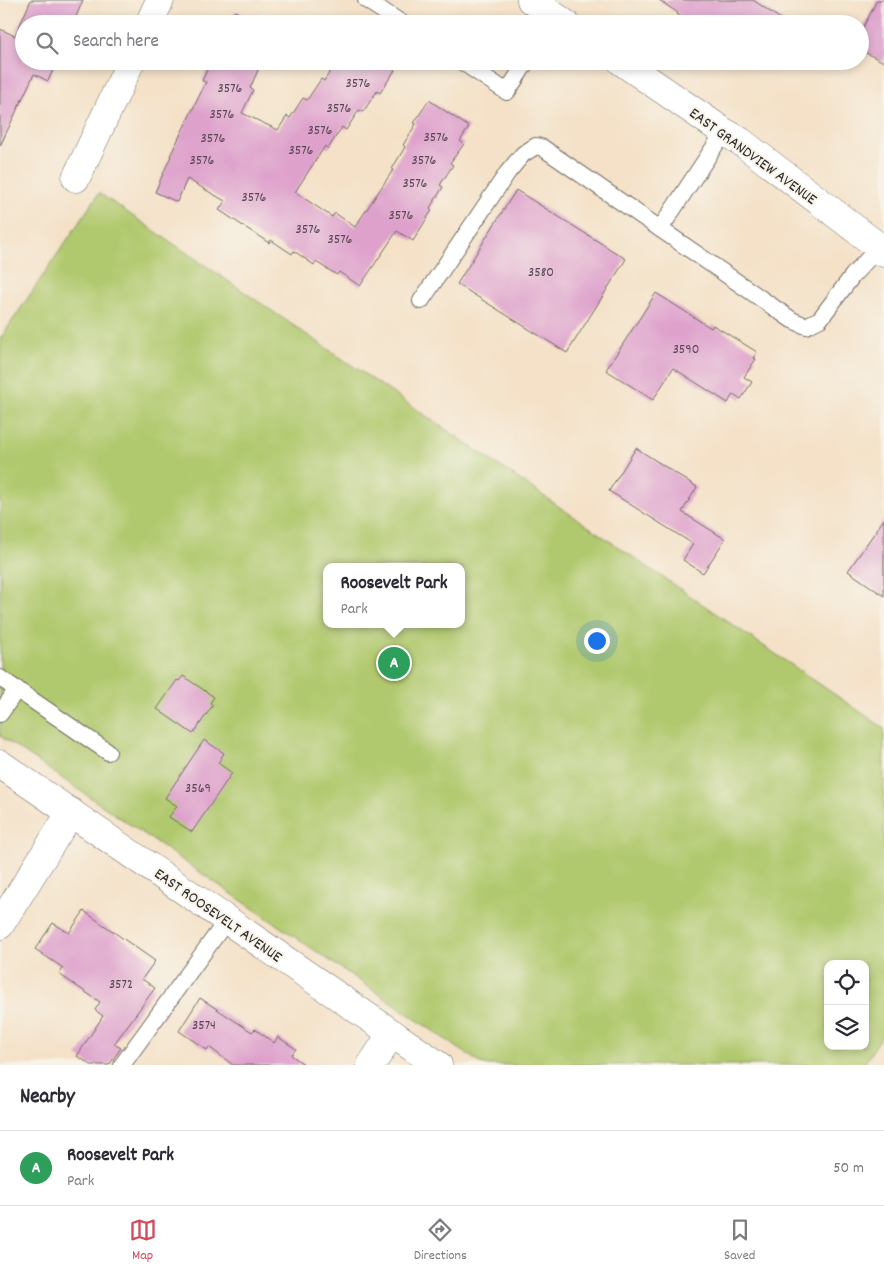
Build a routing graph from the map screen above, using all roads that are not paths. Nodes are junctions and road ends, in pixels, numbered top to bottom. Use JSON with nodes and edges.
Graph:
{"nodes":[{"id":1,"x":160,"y":0,"type":"edge"},
{"id":2,"x":366,"y":0,"type":"edge"},
{"id":3,"x":531,"y":0,"type":"edge"},
{"id":4,"x":153,"y":15,"type":"edge"},
{"id":5,"x":389,"y":15,"type":"edge"},
{"id":6,"x":549,"y":15,"type":"edge"},
{"id":7,"x":127,"y":70,"type":"edge"},
{"id":8,"x":474,"y":70,"type":"edge"},
{"id":9,"x":521,"y":70,"type":"edge"},
{"id":10,"x":634,"y":70,"type":"edge"},
{"id":11,"x":724,"y":132,"type":"junction"},
{"id":12,"x":76,"y":178,"type":"dead end"},
{"id":13,"x":660,"y":229,"type":"junction"},
{"id":14,"x":882,"y":250,"type":"edge"},
{"id":15,"x":421,"y":301,"type":"dead end"},
{"id":16,"x":0,"y":678,"type":"edge"},
{"id":17,"x":17,"y":690,"type":"junction"},
{"id":18,"x":0,"y":714,"type":"edge"},
{"id":19,"x":108,"y":752,"type":"dead end"},
{"id":20,"x":0,"y":764,"type":"edge"},
{"id":21,"x":71,"y":812,"type":"junction"},
{"id":22,"x":227,"y":920,"type":"junction"},
{"id":23,"x":0,"y":924,"type":"edge"},
{"id":24,"x":392,"y":1033,"type":"junction"},
{"id":25,"x":122,"y":1065,"type":"edge"},
{"id":26,"x":371,"y":1065,"type":"edge"},
{"id":27,"x":438,"y":1065,"type":"edge"}],
"edges":[{"from":1,"to":4,"type":"street"},
{"from":2,"to":5,"type":"lane"},
{"from":3,"to":6,"type":"street"},
{"from":7,"to":12,"type":"street"},
{"from":8,"to":9,"type":"lane"},
{"from":10,"to":11,"type":"street","name":"EAST GRANDVIEW AVENUE"},
{"from":11,"to":13,"type":"lane"},
{"from":11,"to":14,"type":"street","name":"EAST GRANDVIEW AVENUE"},
{"from":13,"to":14,"type":"lane"},
{"from":13,"to":15,"type":"lane"},
{"from":16,"to":17,"type":"lane"},
{"from":17,"to":18,"type":"lane"},
{"from":17,"to":19,"type":"lane"},
{"from":20,"to":21,"type":"street","name":"EAST ROOSEVELT AVENUE"},
{"from":21,"to":22,"type":"street","name":"EAST ROOSEVELT AVENUE"},
{"from":21,"to":23,"type":"street"},
{"from":22,"to":24,"type":"street","name":"EAST ROOSEVELT AVENUE"},
{"from":22,"to":25,"type":"lane"},
{"from":24,"to":26,"type":"street"},
{"from":24,"to":27,"type":"street","name":"EAST ROOSEVELT AVENUE"}]}
